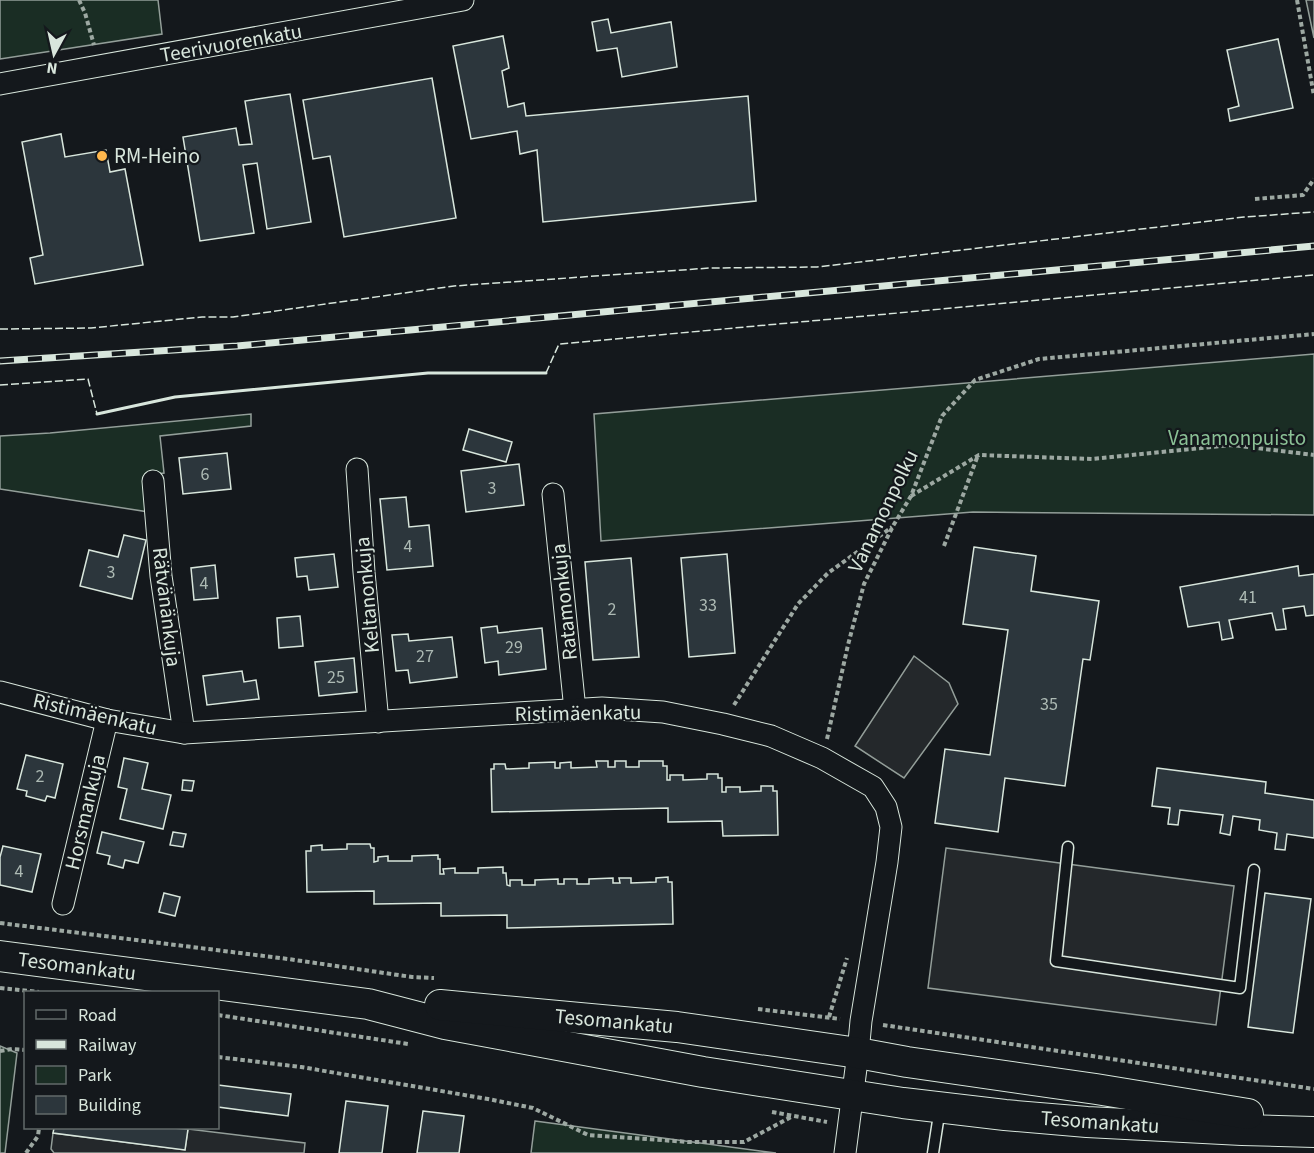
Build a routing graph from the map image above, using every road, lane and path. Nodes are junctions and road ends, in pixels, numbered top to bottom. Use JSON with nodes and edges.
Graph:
{"nodes":[{"id":1,"x":79,"y":0,"type":"edge"},
{"id":2,"x":462,"y":0,"type":"edge"},
{"id":3,"x":1297,"y":0,"type":"edge"},
{"id":4,"x":101,"y":67,"type":"junction"},
{"id":5,"x":0,"y":84,"type":"edge"},
{"id":6,"x":1314,"y":96,"type":"edge"},
{"id":7,"x":1314,"y":179,"type":"edge"},
{"id":8,"x":1255,"y":199,"type":"dead end"},
{"id":9,"x":1314,"y":334,"type":"edge"},
{"id":10,"x":979,"y":455,"type":"junction"},
{"id":11,"x":1314,"y":455,"type":"edge"},
{"id":12,"x":357,"y":469,"type":"dead end"},
{"id":13,"x":153,"y":481,"type":"dead end"},
{"id":14,"x":553,"y":494,"type":"dead end"},
{"id":15,"x":911,"y":496,"type":"junction"},
{"id":16,"x":893,"y":526,"type":"junction"},
{"id":17,"x":944,"y":546,"type":"dead end"},
{"id":18,"x":0,"y":692,"type":"edge"},
{"id":19,"x":575,"y":710,"type":"junction"},
{"id":20,"x":107,"y":720,"type":"junction"},
{"id":21,"x":378,"y":722,"type":"junction"},
{"id":22,"x":723,"y":724,"type":"junction"},
{"id":23,"x":184,"y":733,"type":"junction"},
{"id":24,"x":822,"y":758,"type":"junction"},
{"id":25,"x":1068,"y":847,"type":"dead end"},
{"id":26,"x":1254,"y":870,"type":"dead end"},
{"id":27,"x":63,"y":904,"type":"dead end"},
{"id":28,"x":0,"y":923,"type":"edge"},
{"id":29,"x":0,"y":956,"type":"edge"},
{"id":30,"x":434,"y":978,"type":"dead end"},
{"id":31,"x":0,"y":988,"type":"edge"},
{"id":32,"x":24,"y":991,"type":"edge"},
{"id":33,"x":368,"y":1004,"type":"junction"},
{"id":34,"x":750,"y":1008,"type":"dead end"},
{"id":35,"x":861,"y":1021,"type":"junction"},
{"id":36,"x":24,"y":1050,"type":"edge"},
{"id":37,"x":0,"y":1051,"type":"edge"},
{"id":38,"x":858,"y":1053,"type":"junction"},
{"id":39,"x":219,"y":1057,"type":"edge"},
{"id":40,"x":1314,"y":1089,"type":"edge"},
{"id":41,"x":852,"y":1095,"type":"junction"},
{"id":42,"x":940,"y":1108,"type":"junction"},
{"id":43,"x":793,"y":1116,"type":"dead end"},
{"id":44,"x":39,"y":1129,"type":"edge"},
{"id":45,"x":1314,"y":1131,"type":"edge"},
{"id":46,"x":26,"y":1153,"type":"edge"},
{"id":47,"x":845,"y":1153,"type":"edge"},
{"id":48,"x":933,"y":1153,"type":"edge"}],
"edges":[{"from":1,"to":4,"type":"path"},
{"from":2,"to":4,"type":"street","name":"Teerivuorenkatu"},
{"from":3,"to":6,"type":"path"},
{"from":4,"to":5,"type":"street","name":"Teerivuorenkatu"},
{"from":7,"to":8,"type":"path"},
{"from":9,"to":15,"type":"path","name":"Vanamonpolku"},
{"from":10,"to":11,"type":"path"},
{"from":10,"to":15,"type":"path"},
{"from":10,"to":17,"type":"path"},
{"from":12,"to":21,"type":"street","name":"Keltanonkuja"},
{"from":13,"to":23,"type":"street","name":"Rätvänänkuja"},
{"from":14,"to":19,"type":"street","name":"Ratamonkuja"},
{"from":15,"to":16,"type":"path","name":"Vanamonpolku"},
{"from":16,"to":22,"type":"path"},
{"from":16,"to":24,"type":"path","name":"Vanamonpolku"},
{"from":18,"to":20,"type":"street","name":"Ristimäenkatu"},
{"from":19,"to":21,"type":"street","name":"Ristimäenkatu"},
{"from":19,"to":22,"type":"street","name":"Ristimäenkatu"},
{"from":20,"to":23,"type":"street","name":"Ristimäenkatu"},
{"from":20,"to":27,"type":"street","name":"Horsmankuja"},
{"from":21,"to":23,"type":"street","name":"Ristimäenkatu"},
{"from":22,"to":24,"type":"street","name":"Ristimäenkatu"},
{"from":24,"to":35,"type":"street","name":"Ristimäenkatu"},
{"from":25,"to":26,"type":"lane"},
{"from":28,"to":30,"type":"path"},
{"from":29,"to":33,"type":"main road","name":"Tesomankatu"},
{"from":31,"to":32,"type":"path"},
{"from":33,"to":38,"type":"main road","name":"Tesomankatu"},
{"from":33,"to":41,"type":"main road","name":"Tesomankatu"},
{"from":34,"to":35,"type":"path"},
{"from":35,"to":38,"type":"street","name":"Ristimäenkatu"},
{"from":35,"to":40,"type":"path"},
{"from":36,"to":37,"type":"path"},
{"from":38,"to":41,"type":"street"},
{"from":38,"to":45,"type":"main road","name":"Tesomankatu"},
{"from":39,"to":43,"type":"path"},
{"from":41,"to":42,"type":"main road","name":"Tesomankatu"},
{"from":41,"to":47,"type":"street"},
{"from":42,"to":45,"type":"main road","name":"Tesomankatu"},
{"from":42,"to":48,"type":"lane"},
{"from":44,"to":46,"type":"path"}]}
